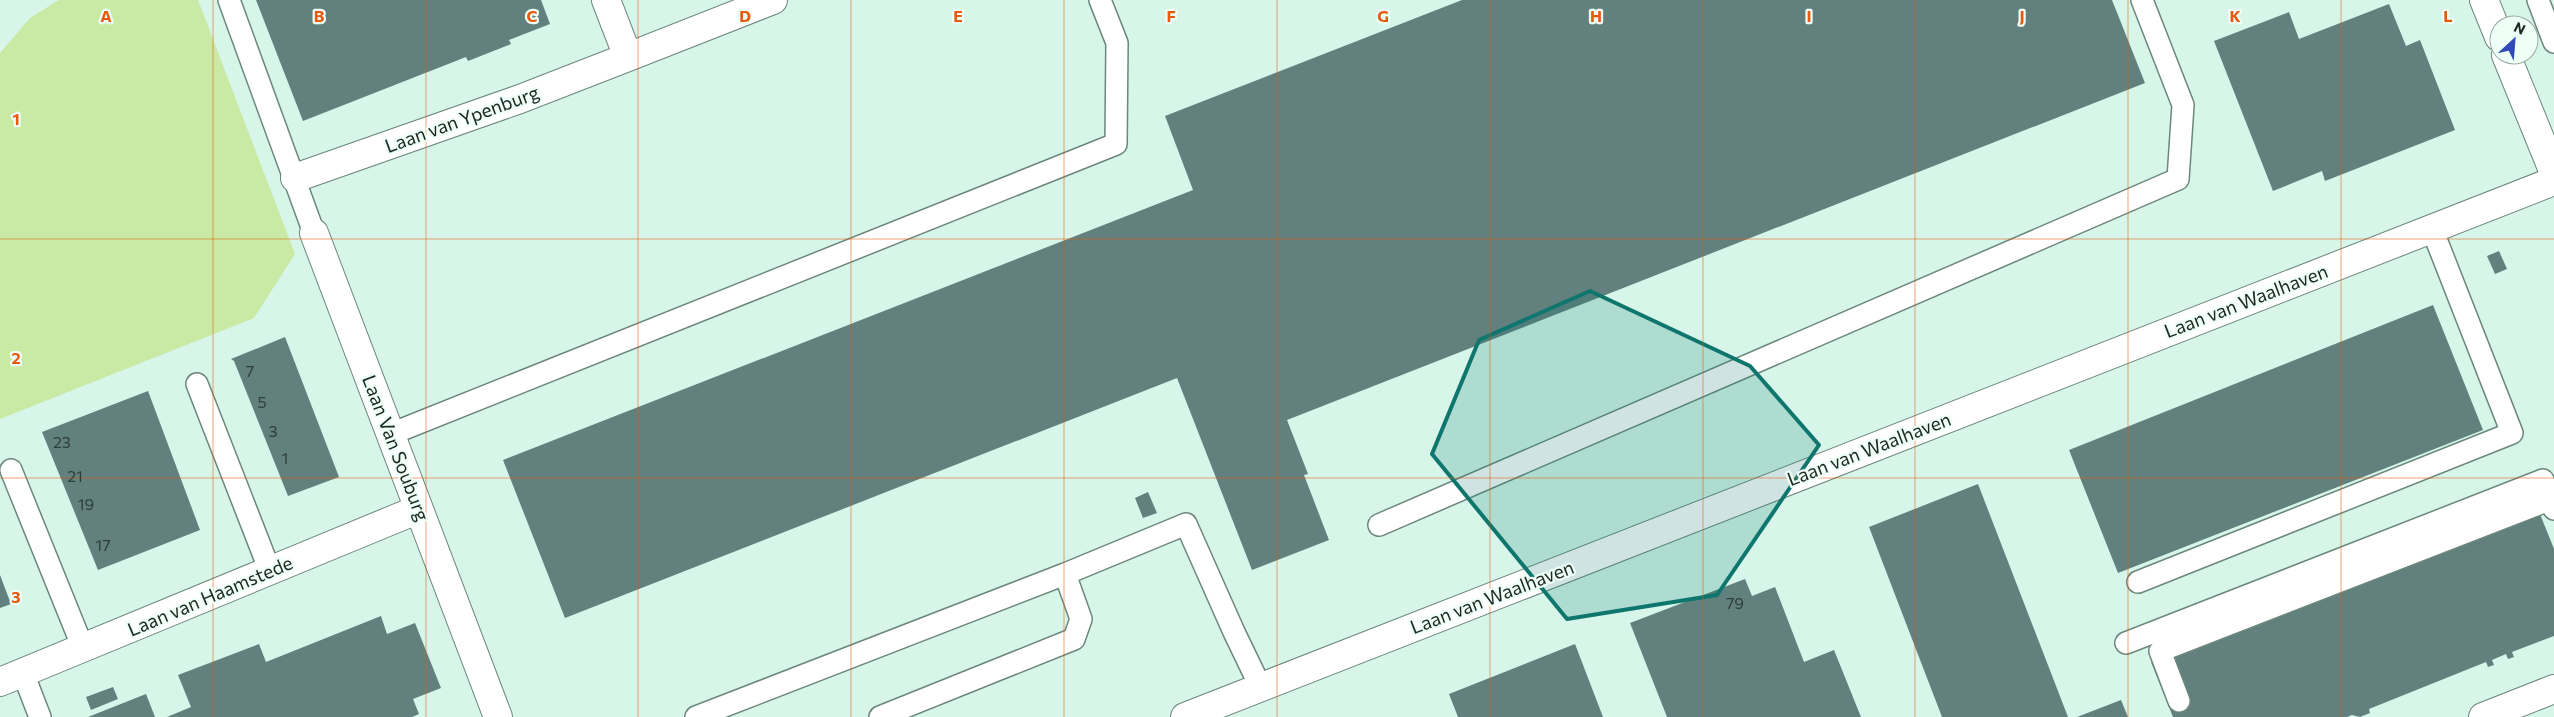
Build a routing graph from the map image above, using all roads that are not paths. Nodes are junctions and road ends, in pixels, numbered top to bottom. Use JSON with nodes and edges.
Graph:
{"nodes":[{"id":1,"x":228,"y":0,"type":"edge"},
{"id":2,"x":606,"y":0,"type":"edge"},
{"id":3,"x":773,"y":0,"type":"edge"},
{"id":4,"x":1100,"y":0,"type":"edge"},
{"id":5,"x":2142,"y":0,"type":"edge"},
{"id":6,"x":2484,"y":0,"type":"edge"},
{"id":7,"x":2538,"y":0,"type":"edge"},
{"id":8,"x":2490,"y":15,"type":"edge"},
{"id":9,"x":2554,"y":42,"type":"edge"},
{"id":10,"x":628,"y":57,"type":"junction"},
{"id":11,"x":2510,"y":65,"type":"edge"},
{"id":12,"x":2554,"y":173,"type":"edge"},
{"id":13,"x":295,"y":178,"type":"junction"},
{"id":14,"x":2554,"y":181,"type":"edge"},
{"id":15,"x":2432,"y":229,"type":"junction"},
{"id":16,"x":314,"y":233,"type":"joint"},
{"id":17,"x":197,"y":384,"type":"dead end"},
{"id":18,"x":391,"y":434,"type":"junction"},
{"id":19,"x":11,"y":470,"type":"dead end"},
{"id":20,"x":2554,"y":498,"type":"edge"},
{"id":21,"x":419,"y":509,"type":"junction"},
{"id":22,"x":2554,"y":509,"type":"edge"},
{"id":23,"x":1379,"y":525,"type":"dead end"},
{"id":24,"x":270,"y":570,"type":"junction"},
{"id":25,"x":1065,"y":574,"type":"junction"},
{"id":26,"x":2138,"y":582,"type":"dead end"},
{"id":27,"x":2126,"y":643,"type":"dead end"},
{"id":28,"x":83,"y":648,"type":"junction"},
{"id":29,"x":11,"y":678,"type":"edge"},
{"id":30,"x":1260,"y":686,"type":"junction"},
{"id":31,"x":2554,"y":689,"type":"edge"},
{"id":32,"x":2179,"y":701,"type":"dead end"},
{"id":33,"x":40,"y":717,"type":"edge"},
{"id":34,"x":498,"y":717,"type":"edge"},
{"id":35,"x":696,"y":717,"type":"edge"},
{"id":36,"x":880,"y":717,"type":"edge"},
{"id":37,"x":1185,"y":717,"type":"edge"},
{"id":38,"x":2483,"y":717,"type":"edge"}],
"edges":[{"from":1,"to":13,"type":"lane","name":"Laan Van Souburg"},
{"from":2,"to":10,"type":"street"},
{"from":3,"to":10,"type":"street","name":"Laan van Ypenburg"},
{"from":4,"to":18,"type":"lane"},
{"from":5,"to":23,"type":"lane"},
{"from":6,"to":8,"type":"street"},
{"from":7,"to":9,"type":"lane"},
{"from":10,"to":13,"type":"street","name":"Laan van Ypenburg"},
{"from":11,"to":12,"type":"street"},
{"from":13,"to":16,"type":"lane","name":"Laan Van Souburg"},
{"from":14,"to":15,"type":"street","name":"Laan van Waalhaven"},
{"from":15,"to":26,"type":"lane"},
{"from":15,"to":30,"type":"street","name":"Laan van Waalhaven"},
{"from":16,"to":18,"type":"street","name":"Laan Van Souburg"},
{"from":17,"to":24,"type":"lane"},
{"from":18,"to":21,"type":"street","name":"Laan Van Souburg"},
{"from":19,"to":28,"type":"lane"},
{"from":20,"to":32,"type":"lane"},
{"from":21,"to":24,"type":"street","name":"Laan van Haamstede"},
{"from":21,"to":34,"type":"street","name":"Laan Van Souburg"},
{"from":22,"to":27,"type":"lane"},
{"from":24,"to":28,"type":"street","name":"Laan van Haamstede"},
{"from":25,"to":30,"type":"lane"},
{"from":25,"to":35,"type":"lane"},
{"from":25,"to":36,"type":"lane"},
{"from":28,"to":29,"type":"street","name":"Laan van Haamstede"},
{"from":29,"to":33,"type":"lane"},
{"from":30,"to":37,"type":"street","name":"Laan van Waalhaven"},
{"from":31,"to":38,"type":"street"}]}
